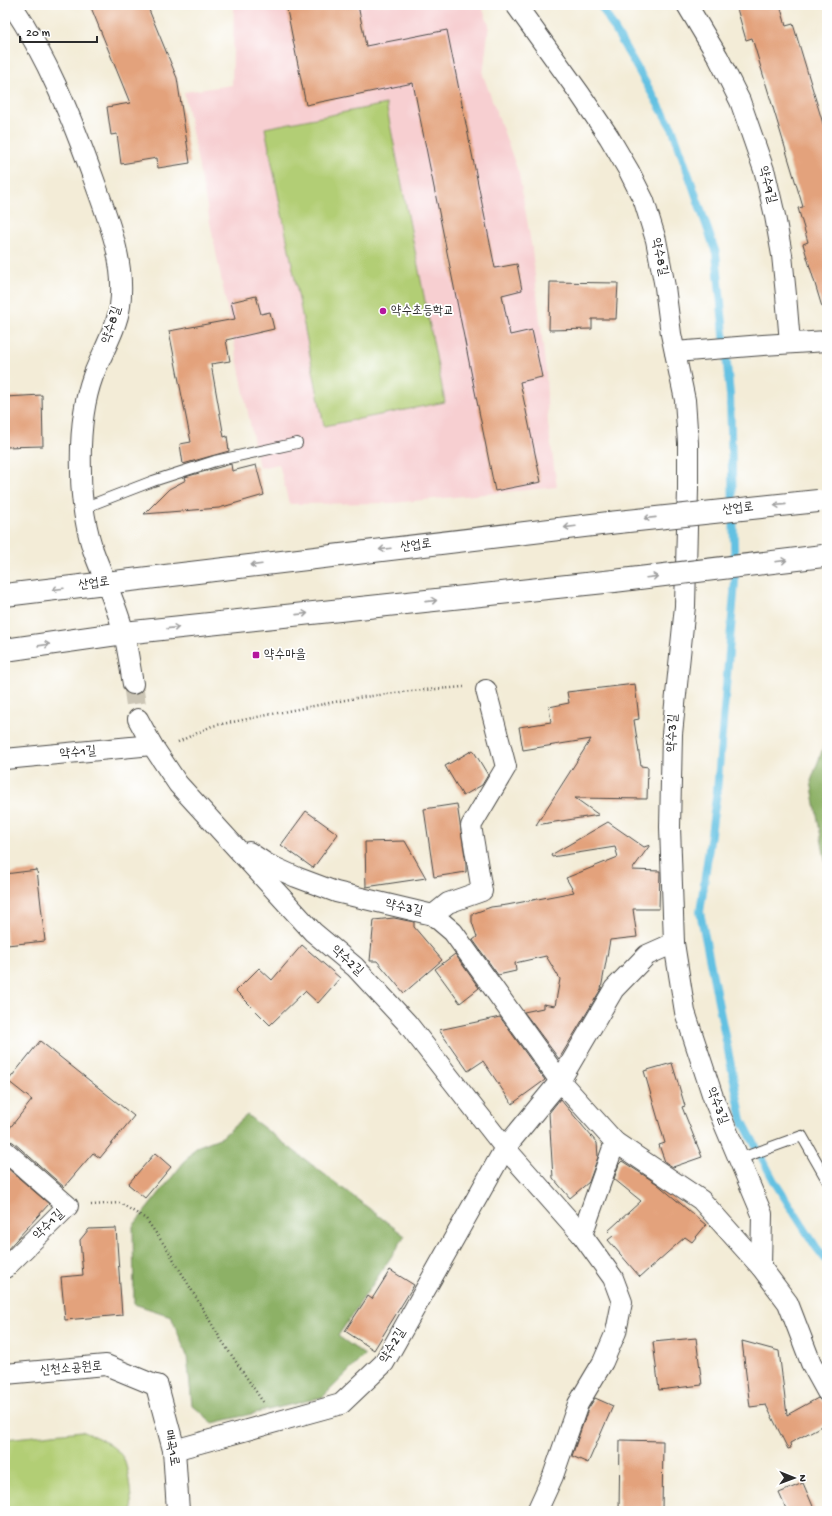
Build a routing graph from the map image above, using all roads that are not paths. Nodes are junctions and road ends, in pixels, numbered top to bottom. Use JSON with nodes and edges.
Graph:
{"nodes":[{"id":1,"x":12,"y":5,"type":"edge"},
{"id":2,"x":516,"y":5,"type":"edge"},
{"id":3,"x":687,"y":5,"type":"edge"},
{"id":4,"x":827,"y":341,"type":"edge"},
{"id":5,"x":790,"y":343,"type":"junction"},
{"id":6,"x":684,"y":351,"type":"junction"},
{"id":7,"x":297,"y":443,"type":"dead end"},
{"id":8,"x":823,"y":501,"type":"edge"},
{"id":9,"x":83,"y":508,"type":"junction"},
{"id":10,"x":687,"y":547,"type":"joint"},
{"id":11,"x":825,"y":556,"type":"edge"},
{"id":12,"x":106,"y":583,"type":"junction"},
{"id":13,"x":5,"y":595,"type":"edge"},
{"id":14,"x":124,"y":634,"type":"junction"},
{"id":15,"x":5,"y":650,"type":"edge"},
{"id":16,"x":133,"y":684,"type":"tunnel mouth"},
{"id":17,"x":486,"y":690,"type":"road end"},
{"id":18,"x":138,"y":719,"type":"tunnel mouth"},
{"id":19,"x":154,"y":749,"type":"junction"},
{"id":20,"x":5,"y":759,"type":"edge"},
{"id":21,"x":228,"y":838,"type":"junction"},
{"id":22,"x":433,"y":915,"type":"junction"},
{"id":23,"x":674,"y":943,"type":"junction"},
{"id":24,"x":560,"y":1081,"type":"junction"},
{"id":25,"x":616,"y":1142,"type":"junction"},
{"id":26,"x":505,"y":1148,"type":"junction"},
{"id":27,"x":5,"y":1151,"type":"edge"},
{"id":28,"x":739,"y":1159,"type":"junction"},
{"id":29,"x":827,"y":1180,"type":"edge"},
{"id":30,"x":582,"y":1235,"type":"junction"},
{"id":31,"x":761,"y":1267,"type":"junction"},
{"id":32,"x":5,"y":1268,"type":"edge"},
{"id":33,"x":5,"y":1374,"type":"edge"},
{"id":34,"x":157,"y":1386,"type":"joint"},
{"id":35,"x":827,"y":1392,"type":"edge"},
{"id":36,"x":174,"y":1450,"type":"junction"},
{"id":37,"x":178,"y":1511,"type":"edge"},
{"id":38,"x":537,"y":1511,"type":"edge"}],
"edges":[{"from":1,"to":9,"type":"street","name":"약수8길"},
{"from":2,"to":6,"type":"street","name":"약수8길"},
{"from":3,"to":5,"type":"street","name":"약수9길"},
{"from":4,"to":5,"type":"street"},
{"from":5,"to":6,"type":"street"},
{"from":6,"to":10,"type":"street","name":"약수8길"},
{"from":7,"to":9,"type":"lane"},
{"from":8,"to":12,"type":"main road","name":"산업로","one_way":true,"bridge":true},
{"from":9,"to":12,"type":"street","name":"약수8길"},
{"from":10,"to":23,"type":"street","name":"약수3길"},
{"from":14,"to":11,"type":"main road","one_way":true,"bridge":true},
{"from":12,"to":13,"type":"main road","name":"산업로","one_way":true},
{"from":12,"to":14,"type":"street","name":"약수8길"},
{"from":15,"to":14,"type":"main road","one_way":true},
{"from":14,"to":16,"type":"street","name":"약수8길"},
{"from":17,"to":22,"type":"street"},
{"from":18,"to":19,"type":"street","name":"약수2길"},
{"from":19,"to":20,"type":"street","name":"약수1길"},
{"from":19,"to":21,"type":"street","name":"약수2길"},
{"from":21,"to":22,"type":"street","name":"약수3길"},
{"from":21,"to":26,"type":"street","name":"약수2길"},
{"from":22,"to":24,"type":"street","name":"약수3길"},
{"from":23,"to":24,"type":"street"},
{"from":23,"to":28,"type":"street","name":"약수3길"},
{"from":24,"to":25,"type":"street","name":"약수3길"},
{"from":24,"to":26,"type":"street"},
{"from":25,"to":30,"type":"street"},
{"from":25,"to":31,"type":"street","name":"약수3길"},
{"from":26,"to":30,"type":"street","name":"약수2길"},
{"from":26,"to":36,"type":"street","name":"약수2길"},
{"from":27,"to":32,"type":"street","name":"약수1길"},
{"from":28,"to":29,"type":"lane"},
{"from":28,"to":31,"type":"street","name":"약수3길"},
{"from":30,"to":38,"type":"street","name":"약수2길"},
{"from":31,"to":35,"type":"street","name":"약수3길"},
{"from":33,"to":34,"type":"street","name":"신천소공원로"},
{"from":34,"to":36,"type":"main road","name":"매곡1로"},
{"from":36,"to":37,"type":"main road","name":"매곡1로"}]}
